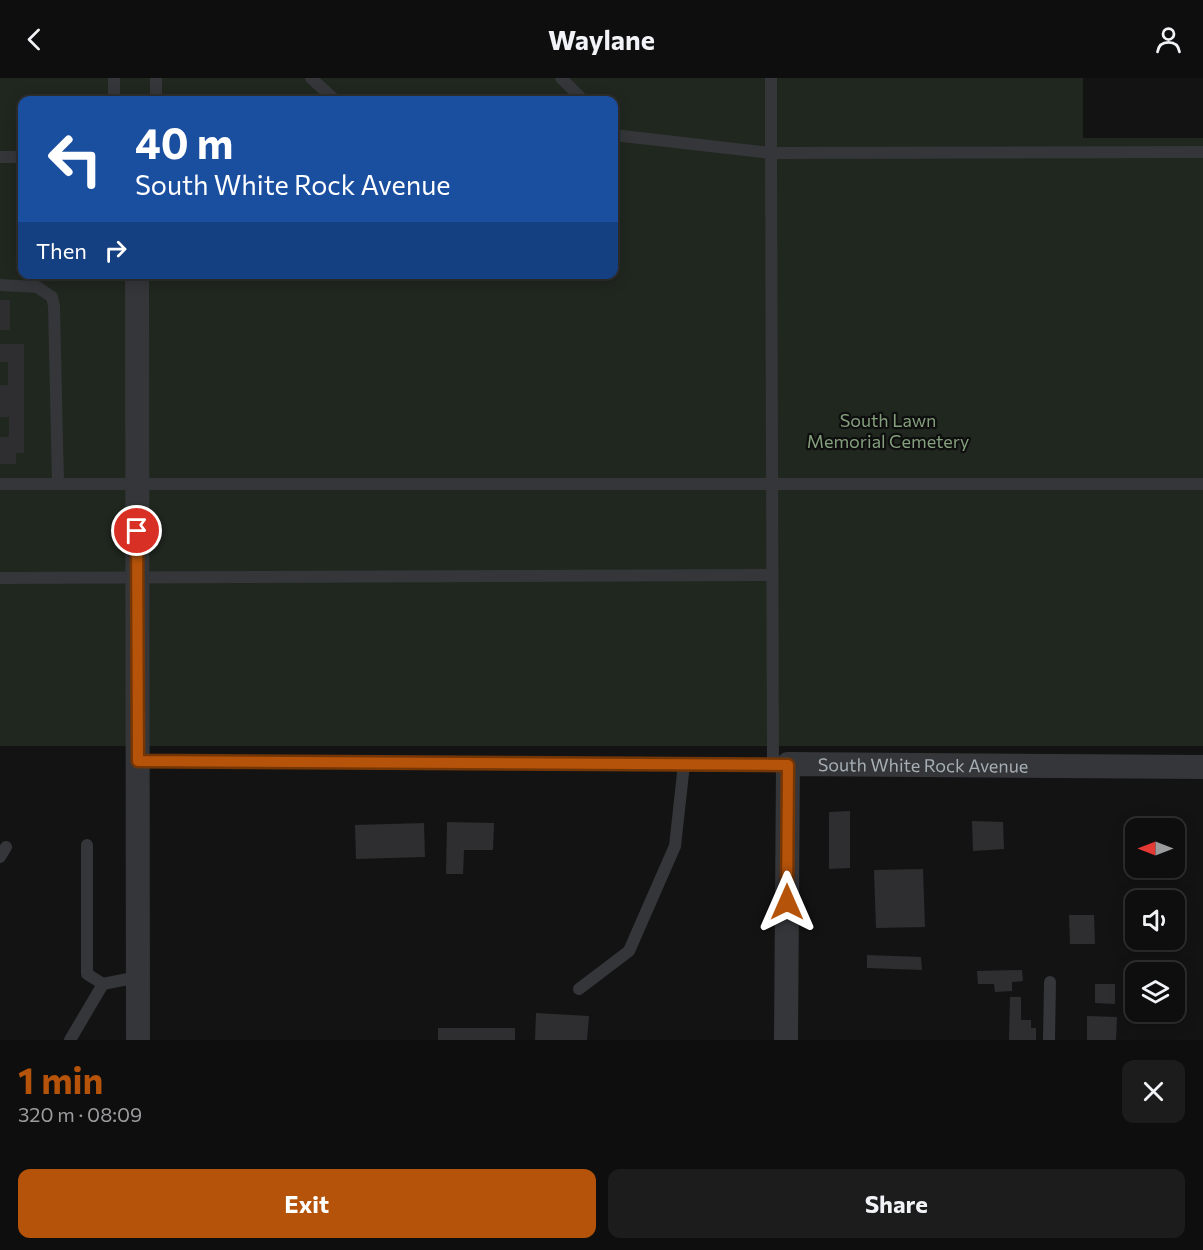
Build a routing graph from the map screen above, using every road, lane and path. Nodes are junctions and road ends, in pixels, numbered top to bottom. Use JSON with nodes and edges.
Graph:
{"nodes":[{"id":1,"x":114,"y":78,"type":"edge"},
{"id":2,"x":156,"y":78,"type":"edge"},
{"id":3,"x":311,"y":78,"type":"edge"},
{"id":4,"x":561,"y":78,"type":"edge"},
{"id":5,"x":771,"y":78,"type":"edge"},
{"id":6,"x":114,"y":96,"type":"edge"},
{"id":7,"x":156,"y":96,"type":"edge"},
{"id":8,"x":331,"y":96,"type":"edge"},
{"id":9,"x":579,"y":96,"type":"edge"},
{"id":10,"x":618,"y":134,"type":"edge"},
{"id":11,"x":1203,"y":152,"type":"edge"},
{"id":12,"x":771,"y":153,"type":"junction"},
{"id":13,"x":0,"y":157,"type":"edge"},
{"id":14,"x":18,"y":157,"type":"edge"},
{"id":15,"x":137,"y":279,"type":"edge"},
{"id":16,"x":0,"y":285,"type":"edge"},
{"id":17,"x":137,"y":483,"type":"junction"},
{"id":18,"x":0,"y":484,"type":"edge"},
{"id":19,"x":58,"y":484,"type":"junction"},
{"id":20,"x":1203,"y":484,"type":"edge"},
{"id":21,"x":772,"y":486,"type":"junction"},
{"id":22,"x":772,"y":575,"type":"junction"},
{"id":23,"x":0,"y":578,"type":"edge"},
{"id":24,"x":137,"y":578,"type":"junction"},
{"id":25,"x":138,"y":761,"type":"junction"},
{"id":26,"x":684,"y":764,"type":"junction"},
{"id":27,"x":781,"y":765,"type":"junction"},
{"id":28,"x":1203,"y":767,"type":"edge"},
{"id":29,"x":87,"y":845,"type":"dead end"},
{"id":30,"x":138,"y":976,"type":"junction"},
{"id":31,"x":1050,"y":982,"type":"dead end"},
{"id":32,"x":103,"y":984,"type":"junction"},
{"id":33,"x":579,"y":989,"type":"dead end"},
{"id":34,"x":70,"y":1040,"type":"edge"},
{"id":35,"x":138,"y":1040,"type":"edge"},
{"id":36,"x":786,"y":1040,"type":"edge"},
{"id":37,"x":1049,"y":1040,"type":"edge"}],
"edges":[{"from":1,"to":6,"type":"lane"},
{"from":2,"to":7,"type":"lane"},
{"from":3,"to":8,"type":"lane"},
{"from":4,"to":9,"type":"lane"},
{"from":5,"to":12,"type":"lane"},
{"from":10,"to":12,"type":"lane"},
{"from":11,"to":12,"type":"lane"},
{"from":12,"to":21,"type":"lane"},
{"from":13,"to":14,"type":"lane"},
{"from":15,"to":17,"type":"street"},
{"from":16,"to":19,"type":"lane"},
{"from":17,"to":19,"type":"lane"},
{"from":17,"to":21,"type":"lane"},
{"from":17,"to":24,"type":"street"},
{"from":18,"to":19,"type":"lane"},
{"from":20,"to":21,"type":"lane"},
{"from":21,"to":22,"type":"lane"},
{"from":22,"to":24,"type":"lane"},
{"from":22,"to":27,"type":"lane"},
{"from":23,"to":24,"type":"lane"},
{"from":24,"to":25,"type":"street"},
{"from":25,"to":26,"type":"lane","name":"South White Rock Avenue"},
{"from":25,"to":30,"type":"street"},
{"from":26,"to":27,"type":"lane","name":"South White Rock Avenue"},
{"from":26,"to":33,"type":"lane"},
{"from":27,"to":28,"type":"street","name":"South White Rock Avenue"},
{"from":27,"to":36,"type":"street"},
{"from":29,"to":32,"type":"lane"},
{"from":30,"to":32,"type":"lane"},
{"from":30,"to":35,"type":"street"},
{"from":31,"to":37,"type":"lane"},
{"from":32,"to":34,"type":"lane"}]}
